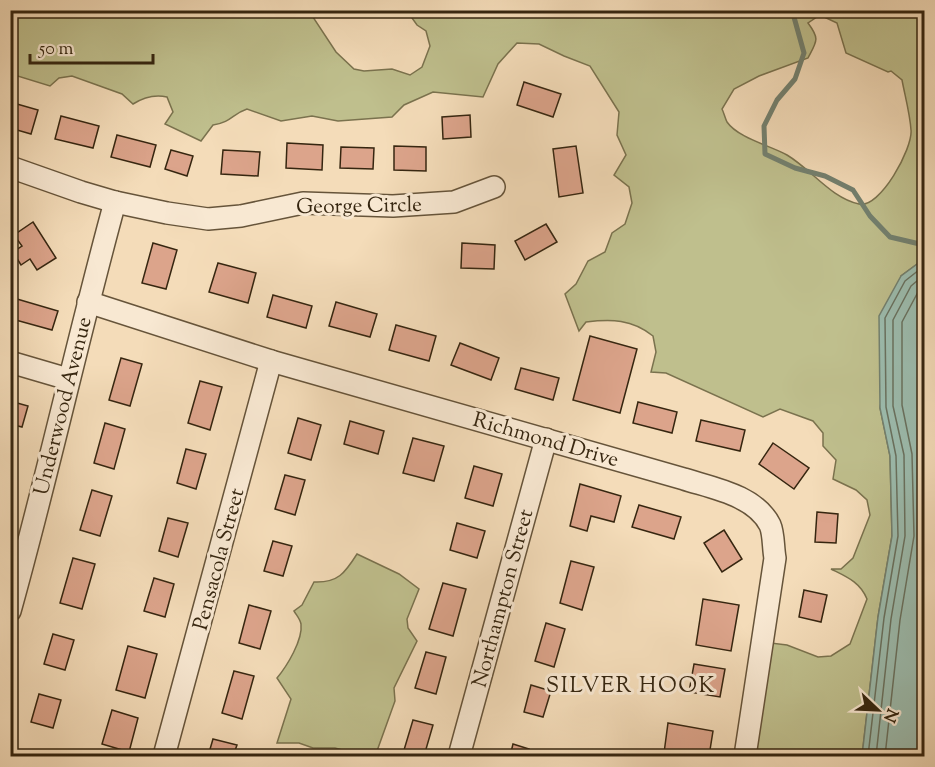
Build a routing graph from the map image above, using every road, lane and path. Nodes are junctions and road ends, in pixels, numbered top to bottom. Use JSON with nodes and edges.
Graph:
{"nodes":[{"id":1,"x":10,"y":167,"type":"edge"},
{"id":2,"x":494,"y":187,"type":"dead end"},
{"id":3,"x":115,"y":201,"type":"junction"},
{"id":4,"x":88,"y":302,"type":"junction"},
{"id":5,"x":271,"y":361,"type":"junction"},
{"id":6,"x":10,"y":362,"type":"edge"},
{"id":7,"x":68,"y":379,"type":"junction"},
{"id":8,"x":546,"y":439,"type":"junction"},
{"id":9,"x":10,"y":611,"type":"edge"},
{"id":10,"x":164,"y":756,"type":"edge"},
{"id":11,"x":459,"y":756,"type":"edge"},
{"id":12,"x":745,"y":756,"type":"edge"}],
"edges":[{"from":1,"to":3,"type":"street","name":"George Circle"},
{"from":2,"to":3,"type":"street","name":"George Circle"},
{"from":3,"to":4,"type":"street","name":"Underwood Avenue"},
{"from":4,"to":5,"type":"street","name":"Richmond Drive"},
{"from":4,"to":7,"type":"street","name":"Underwood Avenue"},
{"from":5,"to":8,"type":"street","name":"Richmond Drive"},
{"from":5,"to":10,"type":"street","name":"Pensacola Street"},
{"from":6,"to":7,"type":"street"},
{"from":7,"to":9,"type":"street","name":"Underwood Avenue"},
{"from":8,"to":11,"type":"street","name":"Northampton Street"},
{"from":8,"to":12,"type":"street","name":"Richmond Drive"}]}
